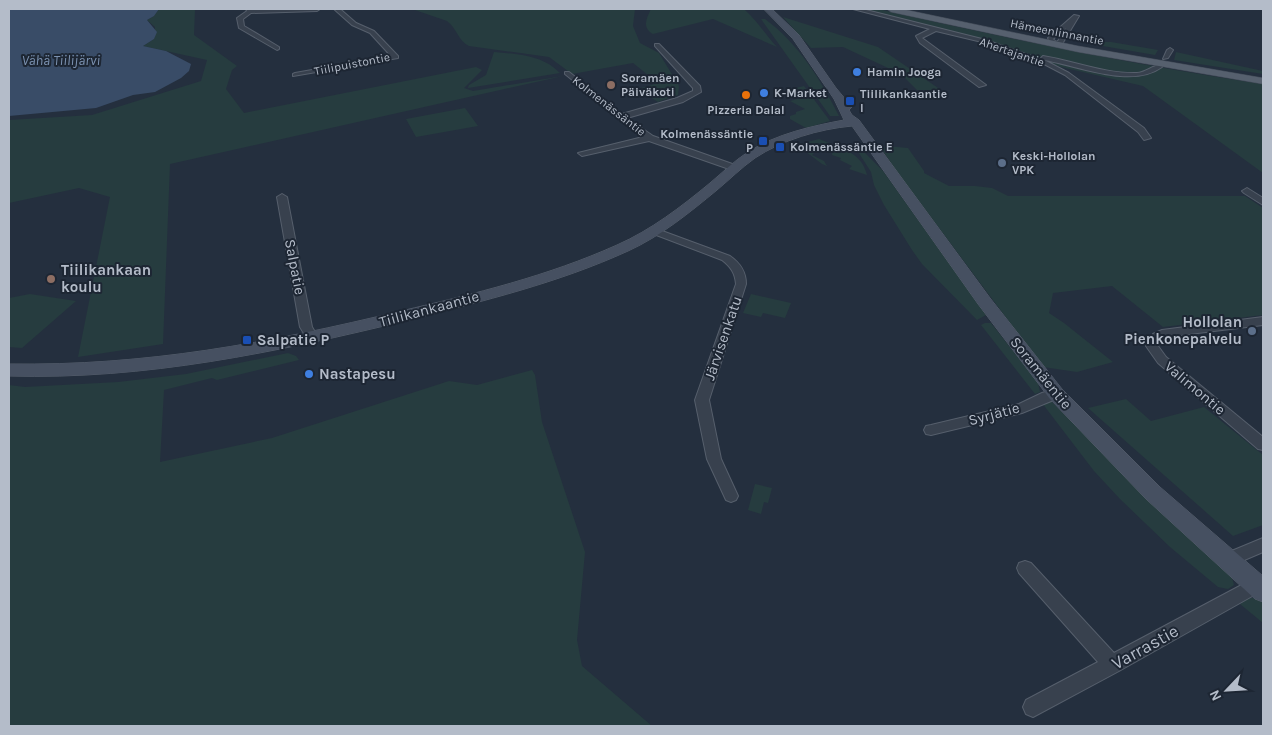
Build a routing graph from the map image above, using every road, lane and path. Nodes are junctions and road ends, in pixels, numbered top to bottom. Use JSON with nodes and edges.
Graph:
{"nodes":[{"id":1,"x":317,"y":9,"type":"edge"},
{"id":2,"x":337,"y":9,"type":"edge"},
{"id":3,"x":759,"y":9,"type":"edge"},
{"id":4,"x":768,"y":9,"type":"edge"},
{"id":5,"x":856,"y":9,"type":"edge"},
{"id":6,"x":891,"y":9,"type":"edge"},
{"id":7,"x":908,"y":9,"type":"edge"},
{"id":8,"x":1082,"y":9,"type":"edge"},
{"id":9,"x":250,"y":10,"type":"edge"},
{"id":10,"x":1076,"y":16,"type":"junction"},
{"id":11,"x":934,"y":29,"type":"junction"},
{"id":12,"x":1055,"y":42,"type":"junction"},
{"id":13,"x":657,"y":45,"type":"dead end"},
{"id":14,"x":277,"y":48,"type":"dead end"},
{"id":15,"x":1170,"y":50,"type":"dead end"},
{"id":16,"x":1033,"y":58,"type":"junction"},
{"id":17,"x":812,"y":61,"type":"junction"},
{"id":18,"x":1222,"y":72,"type":"junction"},
{"id":19,"x":567,"y":73,"type":"dead end"},
{"id":20,"x":295,"y":75,"type":"dead end"},
{"id":21,"x":1263,"y":76,"type":"edge"},
{"id":22,"x":1263,"y":81,"type":"edge"},
{"id":23,"x":982,"y":85,"type":"dead end"},
{"id":24,"x":622,"y":117,"type":"junction"},
{"id":25,"x":858,"y":125,"type":"junction"},
{"id":26,"x":650,"y":138,"type":"junction"},
{"id":27,"x":1147,"y":138,"type":"dead end"},
{"id":28,"x":582,"y":153,"type":"dead end"},
{"id":29,"x":735,"y":168,"type":"junction"},
{"id":30,"x":1247,"y":191,"type":"dead end"},
{"id":31,"x":282,"y":197,"type":"dead end"},
{"id":32,"x":1263,"y":202,"type":"edge"},
{"id":33,"x":654,"y":232,"type":"junction"},
{"id":34,"x":1263,"y":322,"type":"edge"},
{"id":35,"x":312,"y":336,"type":"junction"},
{"id":36,"x":9,"y":370,"type":"edge"},
{"id":37,"x":1056,"y":394,"type":"junction"},
{"id":38,"x":931,"y":430,"type":"dead end"},
{"id":39,"x":1263,"y":445,"type":"edge"},
{"id":40,"x":731,"y":496,"type":"dead end"},
{"id":41,"x":1263,"y":545,"type":"edge"},
{"id":42,"x":1228,"y":560,"type":"junction"},
{"id":43,"x":1025,"y":568,"type":"dead end"},
{"id":44,"x":1260,"y":588,"type":"edge"},
{"id":45,"x":1113,"y":665,"type":"junction"},
{"id":46,"x":1033,"y":707,"type":"dead end"}],
"edges":[{"from":1,"to":9,"type":"street"},
{"from":2,"to":20,"type":"street","name":"Tiilipuistontie"},
{"from":3,"to":17,"type":"street","name":"Soramäentie"},
{"from":4,"to":17,"type":"street","name":"Soramäentie"},
{"from":5,"to":11,"type":"street","name":"Ahertajantie"},
{"from":6,"to":12,"type":"main road","name":"Hämeenlinnantie"},
{"from":7,"to":12,"type":"main road","name":"Hämeenlinnantie"},
{"from":8,"to":10,"type":"street"},
{"from":9,"to":14,"type":"street"},
{"from":10,"to":12,"type":"street"},
{"from":10,"to":12,"type":"street"},
{"from":11,"to":16,"type":"street","name":"Ahertajantie"},
{"from":11,"to":23,"type":"street"},
{"from":12,"to":18,"type":"main road","name":"Hämeenlinnantie"},
{"from":13,"to":24,"type":"street"},
{"from":15,"to":16,"type":"street"},
{"from":16,"to":27,"type":"street","name":"Ahertajantie"},
{"from":17,"to":25,"type":"street","name":"Soramäentie"},
{"from":18,"to":21,"type":"main road"},
{"from":18,"to":22,"type":"main road"},
{"from":19,"to":24,"type":"street","name":"Kolmenässäntie"},
{"from":24,"to":26,"type":"street","name":"Kolmenässäntie"},
{"from":25,"to":29,"type":"street","name":"Tiilikankaantie"},
{"from":25,"to":37,"type":"street","name":"Soramäentie"},
{"from":26,"to":28,"type":"street"},
{"from":26,"to":29,"type":"street","name":"Kolmenässäntie"},
{"from":29,"to":33,"type":"street","name":"Tiilikankaantie"},
{"from":30,"to":32,"type":"street"},
{"from":31,"to":35,"type":"street","name":"Salpatie"},
{"from":33,"to":35,"type":"street","name":"Tiilikankaantie"},
{"from":33,"to":40,"type":"street","name":"Järvisenkatu"},
{"from":34,"to":39,"type":"street","name":"Valimontie"},
{"from":35,"to":36,"type":"street","name":"Tiilikankaantie"},
{"from":37,"to":38,"type":"street","name":"Syrjätie"},
{"from":37,"to":42,"type":"street","name":"Soramäentie"},
{"from":41,"to":42,"type":"street"},
{"from":42,"to":44,"type":"street","name":"Soramäentie"},
{"from":43,"to":45,"type":"street"},
{"from":44,"to":45,"type":"street","name":"Varrastie"},
{"from":45,"to":46,"type":"street","name":"Varrastie"}]}
